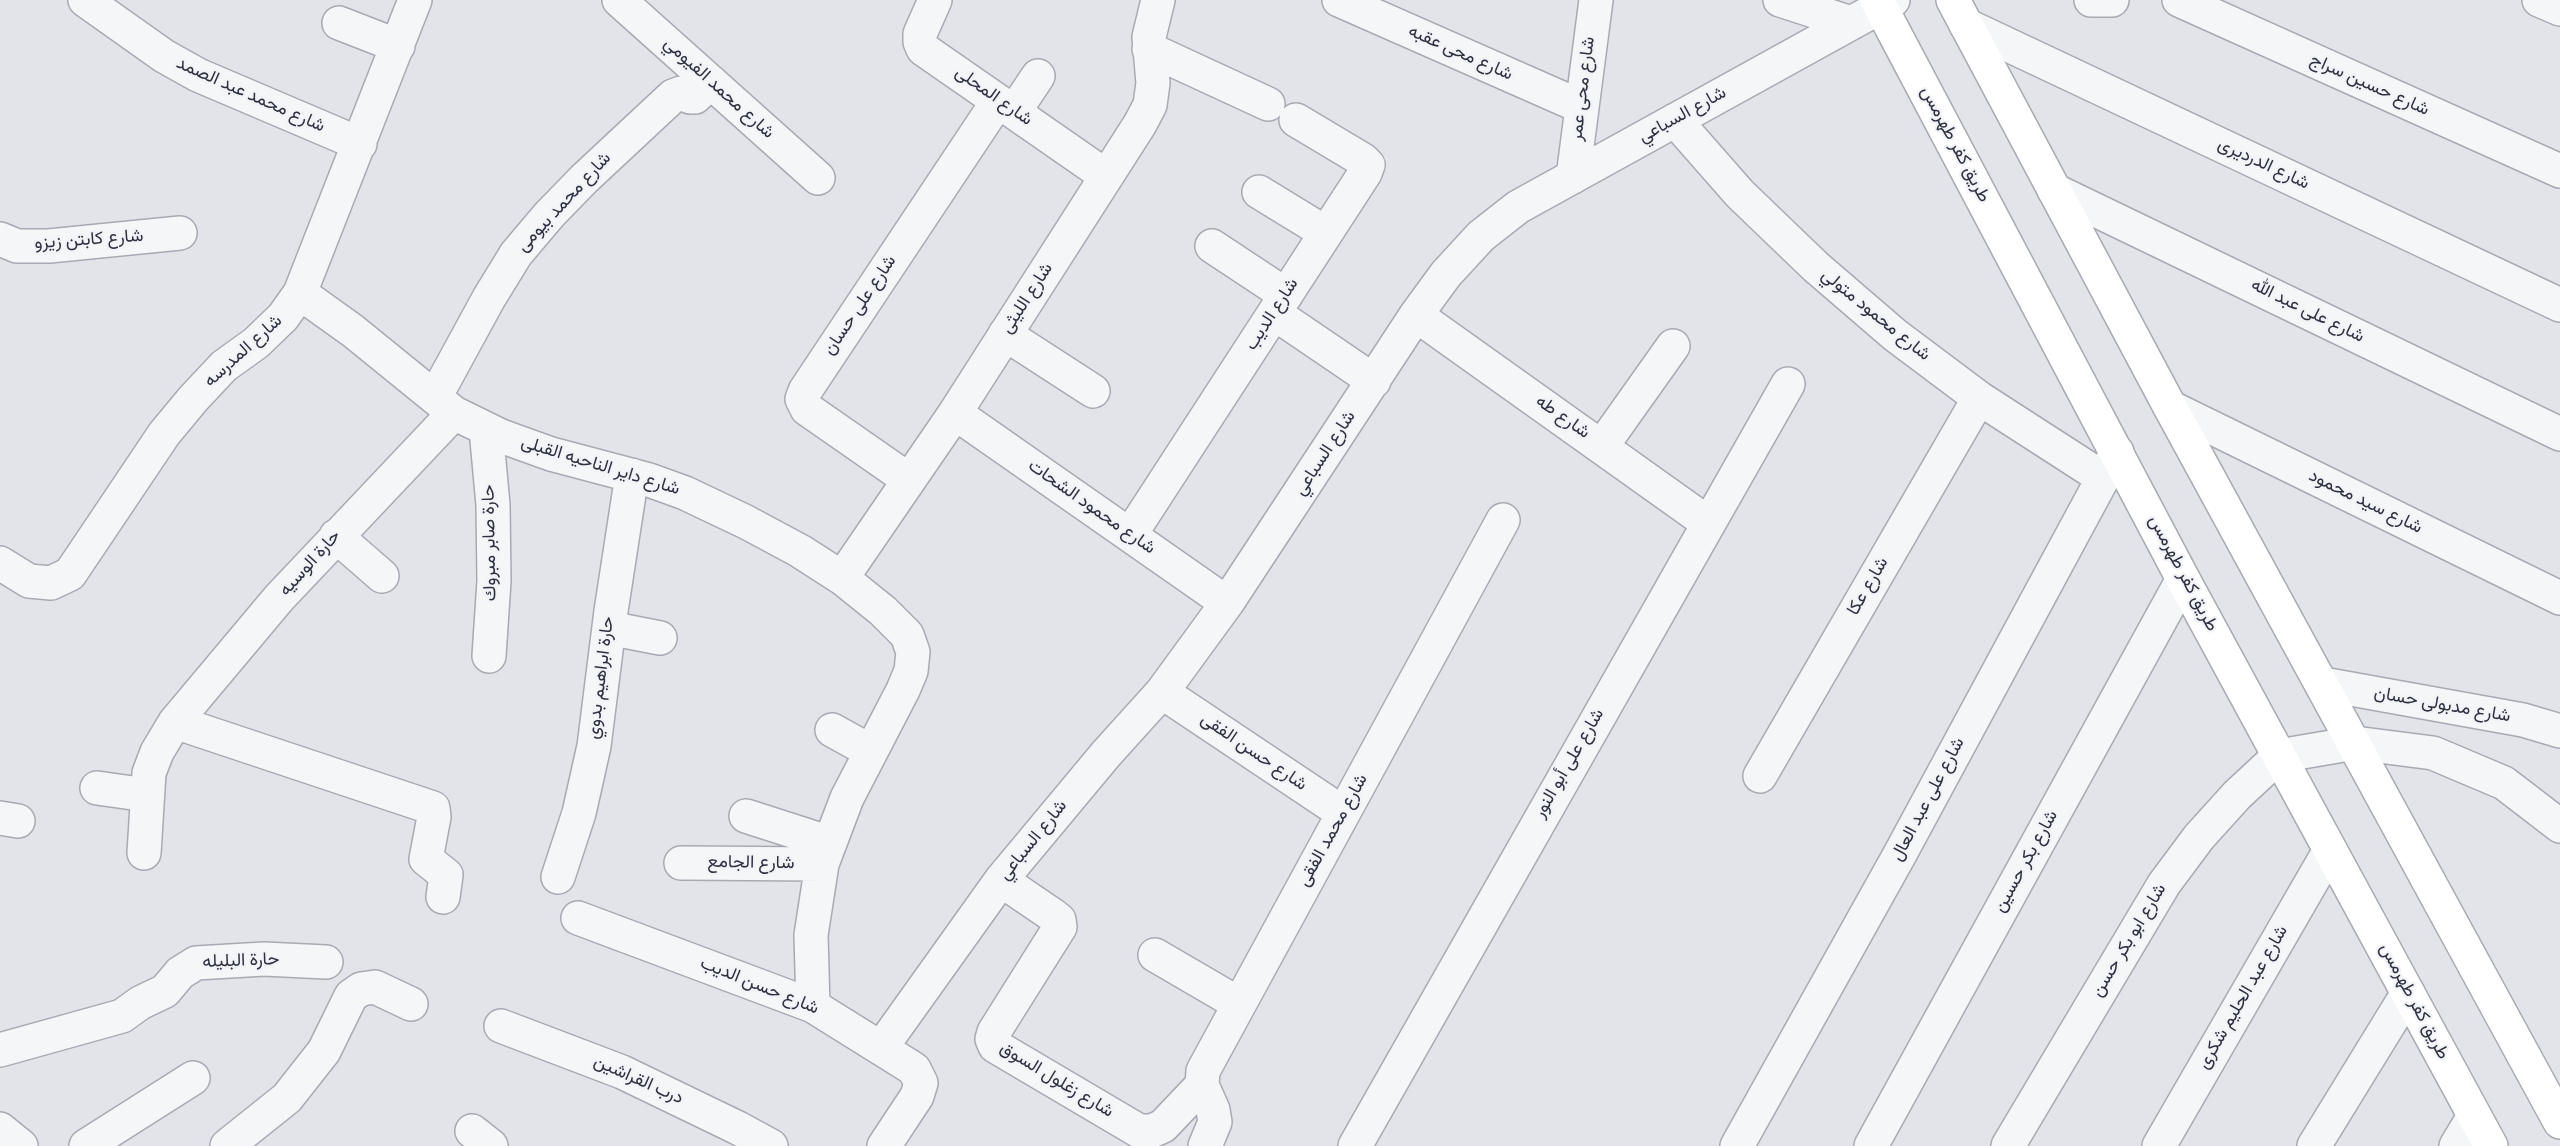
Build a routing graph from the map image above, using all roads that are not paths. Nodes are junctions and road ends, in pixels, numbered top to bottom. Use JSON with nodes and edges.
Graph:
{"nodes":[{"id":1,"x":415,"y":0,"type":"edge"},
{"id":2,"x":619,"y":0,"type":"edge"},
{"id":3,"x":935,"y":0,"type":"edge"},
{"id":4,"x":1158,"y":0,"type":"edge"},
{"id":5,"x":1339,"y":0,"type":"edge"},
{"id":6,"x":1596,"y":0,"type":"edge"},
{"id":7,"x":1780,"y":0,"type":"edge"},
{"id":8,"x":2091,"y":0,"type":"edge"},
{"id":9,"x":2112,"y":0,"type":"edge"},
{"id":10,"x":2179,"y":0,"type":"edge"},
{"id":11,"x":2539,"y":0,"type":"edge"},
{"id":12,"x":1884,"y":2,"type":"edge"},
{"id":13,"x":98,"y":4,"type":"edge"},
{"id":14,"x":2560,"y":9,"type":"edge"},
{"id":15,"x":1960,"y":12,"type":"edge"},
{"id":16,"x":339,"y":23,"type":"dead end"},
{"id":17,"x":1851,"y":23,"type":"junction"},
{"id":18,"x":398,"y":46,"type":"junction"},
{"id":19,"x":1149,"y":49,"type":"junction"},
{"id":20,"x":1038,"y":76,"type":"dead end"},
{"id":21,"x":711,"y":82,"type":"junction"},
{"id":22,"x":1268,"y":104,"type":"dead end"},
{"id":23,"x":1006,"y":107,"type":"junction"},
{"id":24,"x":1582,"y":107,"type":"junction"},
{"id":25,"x":1296,"y":120,"type":"dead end"},
{"id":26,"x":1675,"y":120,"type":"junction"},
{"id":27,"x":360,"y":144,"type":"junction"},
{"id":28,"x":2560,"y":171,"type":"edge"},
{"id":29,"x":1106,"y":176,"type":"junction"},
{"id":30,"x":1572,"y":177,"type":"junction"},
{"id":31,"x":818,"y":178,"type":"dead end"},
{"id":32,"x":2054,"y":190,"type":"junction"},
{"id":33,"x":1258,"y":192,"type":"dead end"},
{"id":34,"x":1326,"y":233,"type":"junction"},
{"id":35,"x":180,"y":234,"type":"dead end"},
{"id":36,"x":0,"y":239,"type":"edge"},
{"id":37,"x":1212,"y":246,"type":"dead end"},
{"id":38,"x":300,"y":293,"type":"junction"},
{"id":39,"x":1280,"y":304,"type":"junction"},
{"id":40,"x":2560,"y":305,"type":"edge"},
{"id":41,"x":1416,"y":315,"type":"junction"},
{"id":42,"x":1005,"y":334,"type":"junction"},
{"id":43,"x":1673,"y":346,"type":"dead end"},
{"id":44,"x":1374,"y":381,"type":"junction"},
{"id":45,"x":1788,"y":384,"type":"dead end"},
{"id":46,"x":1093,"y":391,"type":"dead end"},
{"id":47,"x":1979,"y":398,"type":"junction"},
{"id":48,"x":444,"y":405,"type":"junction"},
{"id":49,"x":2170,"y":407,"type":"junction"},
{"id":50,"x":955,"y":413,"type":"junction"},
{"id":51,"x":486,"y":429,"type":"junction"},
{"id":52,"x":2560,"y":434,"type":"edge"},
{"id":53,"x":1602,"y":446,"type":"junction"},
{"id":54,"x":2110,"y":465,"type":"junction"},
{"id":55,"x":632,"y":476,"type":"junction"},
{"id":56,"x":909,"y":480,"type":"junction"},
{"id":57,"x":1503,"y":520,"type":"dead end"},
{"id":58,"x":1708,"y":523,"type":"junction"},
{"id":59,"x":1130,"y":535,"type":"junction"},
{"id":60,"x":336,"y":536,"type":"junction"},
{"id":61,"x":0,"y":563,"type":"edge"},
{"id":62,"x":382,"y":576,"type":"dead end"},
{"id":63,"x":842,"y":578,"type":"junction"},
{"id":64,"x":2183,"y":579,"type":"junction"},
{"id":65,"x":2560,"y":598,"type":"edge"},
{"id":66,"x":1227,"y":603,"type":"junction"},
{"id":67,"x":609,"y":628,"type":"junction"},
{"id":68,"x":660,"y":638,"type":"dead end"},
{"id":69,"x":489,"y":656,"type":"dead end"},
{"id":70,"x":2323,"y":684,"type":"junction"},
{"id":71,"x":1162,"y":692,"type":"junction"},
{"id":72,"x":175,"y":722,"type":"junction"},
{"id":73,"x":832,"y":730,"type":"dead end"},
{"id":74,"x":2560,"y":730,"type":"edge"},
{"id":75,"x":2355,"y":743,"type":"junction"},
{"id":76,"x":870,"y":751,"type":"junction"},
{"id":77,"x":2279,"y":756,"type":"junction"},
{"id":78,"x":1760,"y":776,"type":"dead end"},
{"id":79,"x":97,"y":788,"type":"dead end"},
{"id":80,"x":147,"y":795,"type":"junction"},
{"id":81,"x":1343,"y":813,"type":"junction"},
{"id":82,"x":746,"y":816,"type":"dead end"},
{"id":83,"x":2560,"y":826,"type":"edge"},
{"id":84,"x":2330,"y":850,"type":"junction"},
{"id":85,"x":144,"y":853,"type":"dead end"},
{"id":86,"x":826,"y":853,"type":"junction"},
{"id":87,"x":681,"y":863,"type":"dead end"},
{"id":88,"x":558,"y":877,"type":"dead end"},
{"id":89,"x":1001,"y":880,"type":"junction"},
{"id":90,"x":443,"y":897,"type":"dead end"},
{"id":91,"x":578,"y":918,"type":"dead end"},
{"id":92,"x":1155,"y":955,"type":"dead end"},
{"id":93,"x":326,"y":962,"type":"dead end"},
{"id":94,"x":2408,"y":993,"type":"junction"},
{"id":95,"x":411,"y":1004,"type":"dead end"},
{"id":96,"x":1239,"y":1005,"type":"junction"},
{"id":97,"x":813,"y":1006,"type":"junction"},
{"id":98,"x":501,"y":1026,"type":"dead end"},
{"id":99,"x":881,"y":1048,"type":"junction"},
{"id":100,"x":0,"y":1050,"type":"edge"},
{"id":101,"x":193,"y":1078,"type":"dead end"},
{"id":102,"x":1202,"y":1085,"type":"junction"},
{"id":103,"x":2474,"y":1116,"type":"junction"},
{"id":104,"x":2560,"y":1122,"type":"edge"},
{"id":105,"x":0,"y":1129,"type":"edge"},
{"id":106,"x":733,"y":1137,"type":"edge"},
{"id":107,"x":21,"y":1146,"type":"edge"},
{"id":108,"x":86,"y":1146,"type":"edge"},
{"id":109,"x":227,"y":1146,"type":"edge"},
{"id":110,"x":771,"y":1146,"type":"edge"},
{"id":111,"x":884,"y":1146,"type":"edge"},
{"id":112,"x":1205,"y":1146,"type":"edge"},
{"id":113,"x":1354,"y":1146,"type":"edge"},
{"id":114,"x":1737,"y":1146,"type":"edge"},
{"id":115,"x":1871,"y":1146,"type":"edge"},
{"id":116,"x":2008,"y":1146,"type":"edge"},
{"id":117,"x":2159,"y":1146,"type":"edge"},
{"id":118,"x":2314,"y":1146,"type":"edge"},
{"id":119,"x":2456,"y":1146,"type":"edge"},
{"id":120,"x":2491,"y":1146,"type":"edge"}],
"edges":[{"from":1,"to":18,"type":"street","name":"شارع المدرسه"},
{"from":2,"to":21,"type":"street","name":"شارع محمد الفيومي"},
{"from":3,"to":23,"type":"street","name":"شارع المحلى"},
{"from":4,"to":19,"type":"street","name":"شارع الليثى"},
{"from":5,"to":24,"type":"street","name":"شارع محى عقبه"},
{"from":6,"to":24,"type":"street","name":"شارع محى عمر"},
{"from":7,"to":17,"type":"street"},
{"from":8,"to":9,"type":"street"},
{"from":10,"to":28,"type":"street","name":"شارع حسين سراج"},
{"from":11,"to":14,"type":"street"},
{"from":12,"to":17,"type":"street","name":"شارع السباعي"},
{"from":12,"to":54,"type":"street","name":"طريق كفر طهرمس"},
{"from":13,"to":27,"type":"street","name":"شارع محمد عبد الصمد"},
{"from":15,"to":32,"type":"street"},
{"from":15,"to":40,"type":"street","name":"شارع الدرديرى"},
{"from":16,"to":18,"type":"street"},
{"from":17,"to":26,"type":"street","name":"شارع السباعي"},
{"from":18,"to":27,"type":"street","name":"شارع المدرسه"},
{"from":19,"to":22,"type":"street"},
{"from":19,"to":29,"type":"street","name":"شارع الليثى"},
{"from":20,"to":23,"type":"street"},
{"from":21,"to":31,"type":"street","name":"شارع محمد الفيومي"},
{"from":21,"to":48,"type":"street","name":"شارع محمد بيومى"},
{"from":23,"to":29,"type":"street","name":"شارع المحلى"},
{"from":23,"to":56,"type":"street","name":"شارع على حسان"},
{"from":24,"to":30,"type":"street","name":"شارع محى عمر"},
{"from":25,"to":34,"type":"street","name":"شارع الديب"},
{"from":26,"to":30,"type":"street","name":"شارع السباعي"},
{"from":26,"to":47,"type":"street","name":"شارع محمود متولي"},
{"from":27,"to":38,"type":"street","name":"شارع المدرسه"},
{"from":29,"to":42,"type":"street","name":"شارع الليثى"},
{"from":30,"to":41,"type":"street","name":"شارع السباعي"},
{"from":32,"to":49,"type":"street"},
{"from":32,"to":52,"type":"street","name":"شارع على عبد الله"},
{"from":33,"to":34,"type":"street"},
{"from":34,"to":39,"type":"street","name":"شارع الديب"},
{"from":35,"to":36,"type":"street","name":"شارع كابتن زيزو"},
{"from":37,"to":39,"type":"street"},
{"from":38,"to":48,"type":"street","name":"شارع داير الناحيه القبلى"},
{"from":38,"to":61,"type":"street","name":"شارع المدرسه"},
{"from":39,"to":44,"type":"street"},
{"from":39,"to":59,"type":"street","name":"شارع الديب"},
{"from":41,"to":44,"type":"street","name":"شارع السباعي"},
{"from":41,"to":53,"type":"street","name":"شارع طه"},
{"from":42,"to":46,"type":"street"},
{"from":42,"to":50,"type":"street","name":"شارع الليثى"},
{"from":43,"to":53,"type":"street"},
{"from":44,"to":66,"type":"street","name":"شارع السباعي"},
{"from":45,"to":58,"type":"street","name":"شارع على أبو النور"},
{"from":47,"to":54,"type":"street","name":"شارع محمود متولي"},
{"from":47,"to":78,"type":"street","name":"شارع عكا"},
{"from":48,"to":51,"type":"street","name":"شارع داير الناحيه القبلى"},
{"from":48,"to":60,"type":"street","name":"حارة الوسيه"},
{"from":49,"to":65,"type":"street","name":"شارع سيد محمود"},
{"from":49,"to":70,"type":"street"},
{"from":50,"to":56,"type":"street","name":"شارع الليثى"},
{"from":50,"to":59,"type":"street","name":"شارع محمود الشحات"},
{"from":51,"to":55,"type":"street","name":"شارع داير الناحيه القبلى"},
{"from":51,"to":69,"type":"street","name":"حارة صابر مبروك"},
{"from":53,"to":58,"type":"street","name":"شارع طه"},
{"from":54,"to":64,"type":"street","name":"طريق كفر طهرمس"},
{"from":54,"to":114,"type":"street","name":"شارع على عبد العال"},
{"from":55,"to":63,"type":"street","name":"شارع داير الناحيه القبلى"},
{"from":55,"to":67,"type":"street","name":"حارة ابراهيم بدوي"},
{"from":56,"to":63,"type":"street","name":"شارع الليثى"},
{"from":57,"to":81,"type":"street","name":"شارع محمد الفقى"},
{"from":58,"to":113,"type":"street","name":"شارع على أبو النور"},
{"from":59,"to":66,"type":"street","name":"شارع محمود الشحات"},
{"from":60,"to":62,"type":"street"},
{"from":60,"to":72,"type":"street","name":"حارة الوسيه"},
{"from":63,"to":76,"type":"street","name":"شارع داير الناحيه القبلى"},
{"from":64,"to":77,"type":"street","name":"طريق كفر طهرمس"},
{"from":64,"to":115,"type":"street","name":"شارع بكر حسين"},
{"from":66,"to":71,"type":"street","name":"شارع السباعي"},
{"from":67,"to":68,"type":"street"},
{"from":67,"to":88,"type":"street","name":"حارة ابراهيم بدوي"},
{"from":70,"to":74,"type":"street","name":"شارع مدبولى حسان"},
{"from":70,"to":75,"type":"street"},
{"from":71,"to":81,"type":"street","name":"شارع حسن الفقى"},
{"from":71,"to":89,"type":"street","name":"شارع السباعي"},
{"from":72,"to":80,"type":"street","name":"حارة الوسيه"},
{"from":72,"to":90,"type":"street"},
{"from":73,"to":76,"type":"street"},
{"from":75,"to":77,"type":"street"},
{"from":75,"to":83,"type":"street"},
{"from":75,"to":104,"type":"street"},
{"from":76,"to":86,"type":"street","name":"شارع داير الناحيه القبلى"},
{"from":77,"to":84,"type":"street","name":"طريق كفر طهرمس"},
{"from":77,"to":116,"type":"street","name":"شارع ابو بكر حسن"},
{"from":79,"to":80,"type":"street"},
{"from":80,"to":85,"type":"street","name":"حارة الوسيه"},
{"from":81,"to":96,"type":"street","name":"شارع محمد الفقى"},
{"from":82,"to":86,"type":"street"},
{"from":84,"to":94,"type":"street","name":"طريق كفر طهرمس"},
{"from":84,"to":117,"type":"street","name":"شارع عبد الحليم شكرى"},
{"from":86,"to":87,"type":"street","name":"شارع الجامع"},
{"from":86,"to":97,"type":"street","name":"شارع داير الناحيه القبلى"},
{"from":89,"to":99,"type":"street","name":"شارع السباعي"},
{"from":89,"to":102,"type":"street","name":"شارع زغلول السوق"},
{"from":91,"to":97,"type":"street","name":"شارع حسن الديب"},
{"from":92,"to":96,"type":"street"},
{"from":93,"to":100,"type":"street","name":"حارة البليله"},
{"from":94,"to":103,"type":"street","name":"طريق كفر طهرمس"},
{"from":94,"to":118,"type":"street"},
{"from":95,"to":109,"type":"street"},
{"from":96,"to":102,"type":"street","name":"شارع محمد الفقى"},
{"from":97,"to":99,"type":"street","name":"شارع حسن الديب"},
{"from":98,"to":106,"type":"street","name":"درب القراشين"},
{"from":99,"to":111,"type":"street","name":"شارع حسن الديب"},
{"from":101,"to":108,"type":"street"},
{"from":102,"to":112,"type":"street"},
{"from":103,"to":119,"type":"street"},
{"from":103,"to":120,"type":"street","name":"طريق كفر طهرمس"},
{"from":105,"to":107,"type":"street"},
{"from":106,"to":110,"type":"street","name":"درب القراشين"}]}
